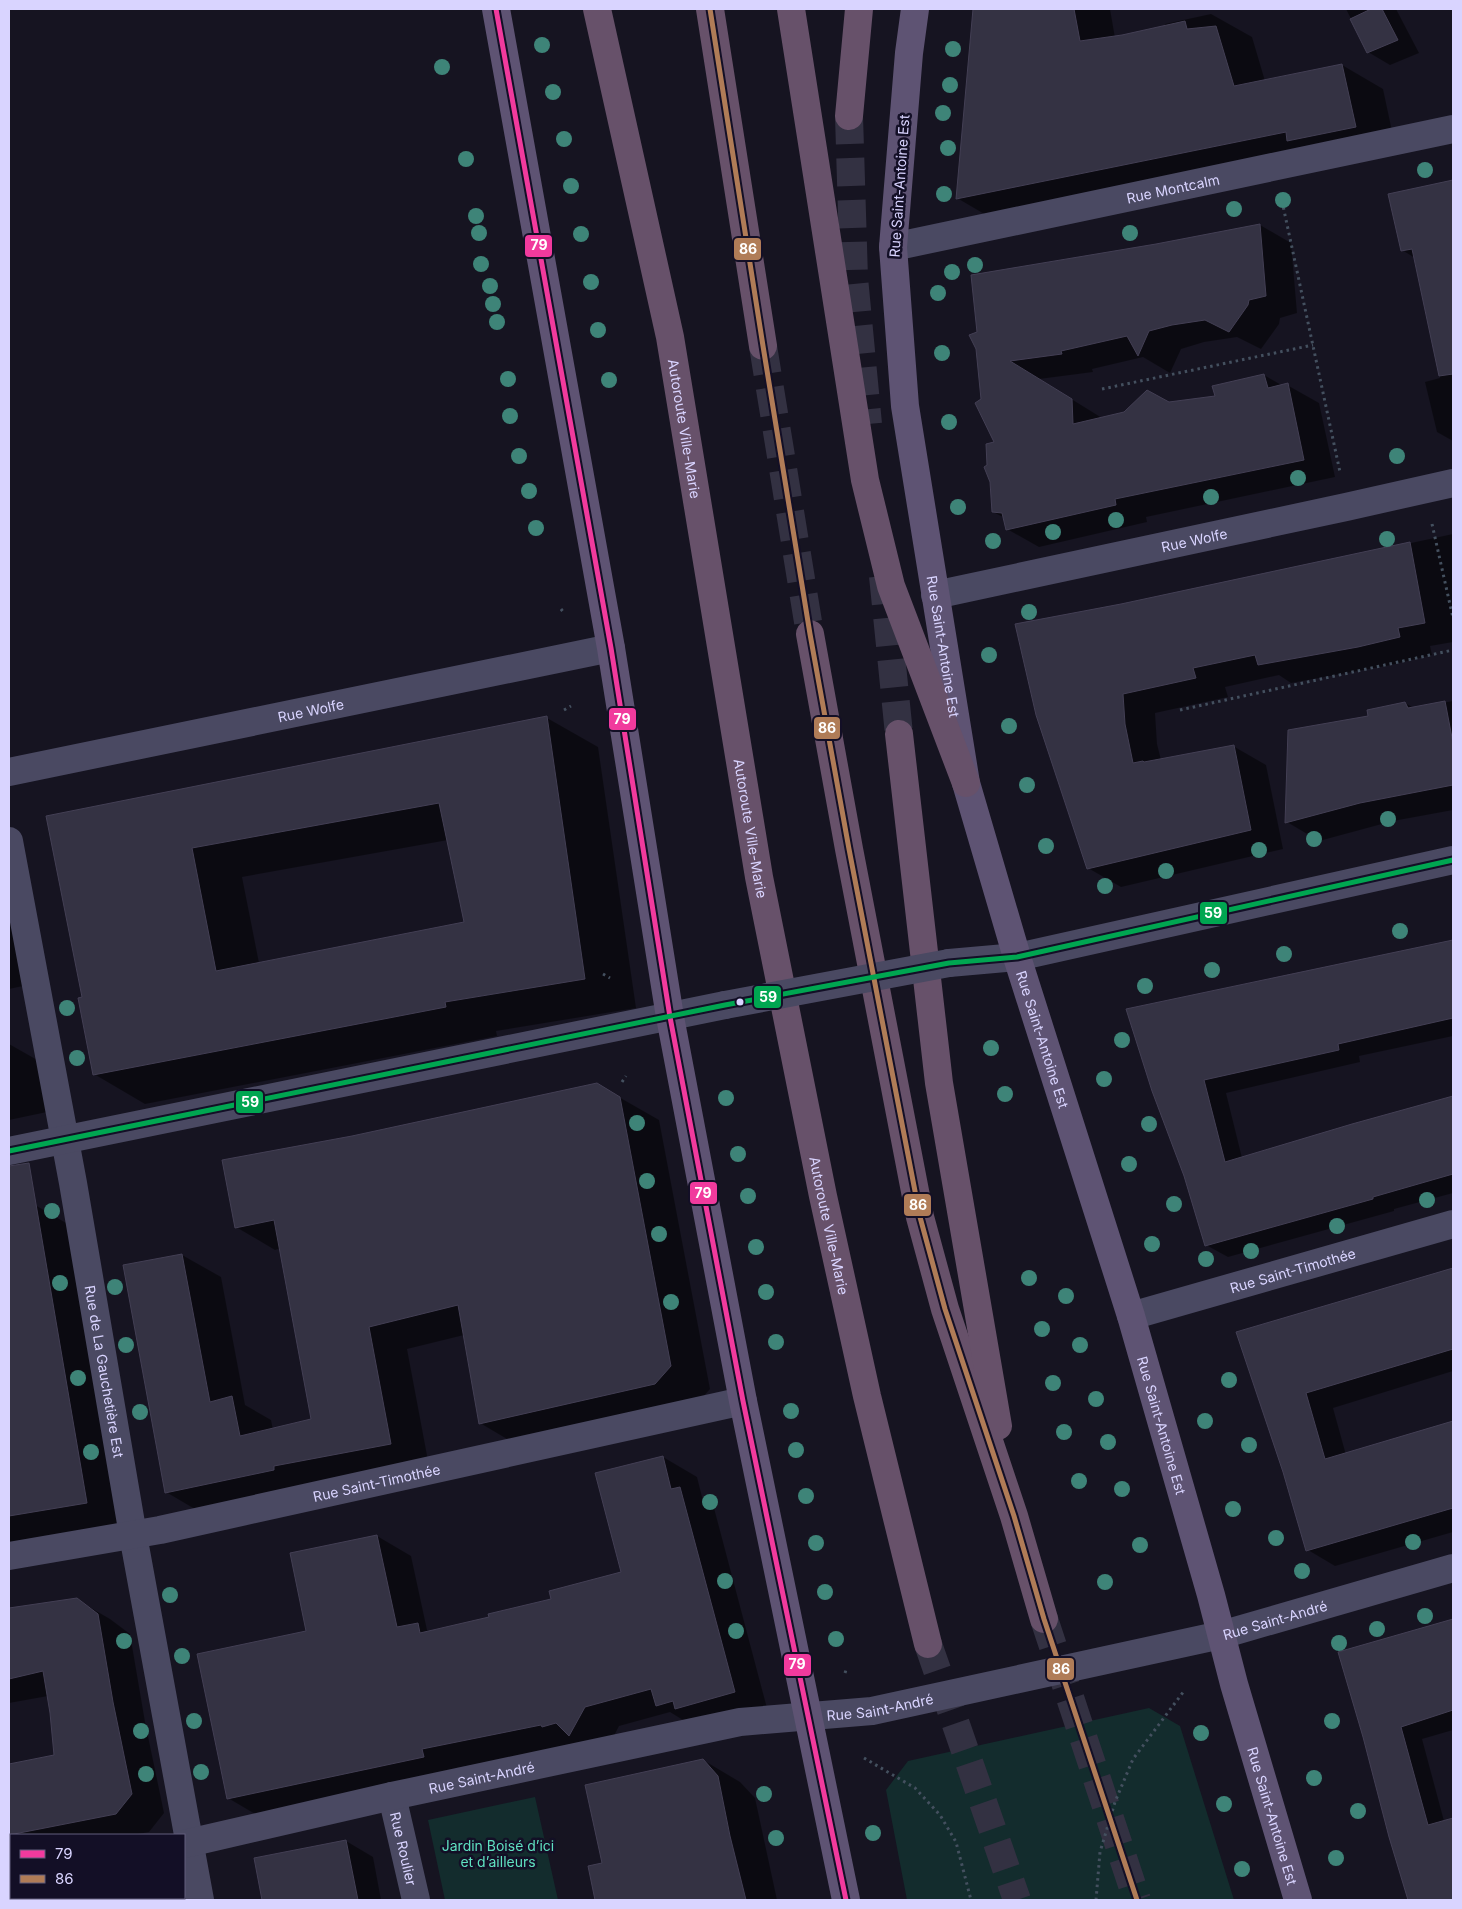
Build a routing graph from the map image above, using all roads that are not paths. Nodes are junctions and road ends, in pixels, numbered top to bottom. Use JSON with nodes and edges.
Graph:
{"nodes":[{"id":1,"x":496,"y":9,"type":"edge"},
{"id":2,"x":597,"y":9,"type":"edge"},
{"id":3,"x":710,"y":9,"type":"edge"},
{"id":4,"x":791,"y":9,"type":"edge"},
{"id":5,"x":859,"y":9,"type":"edge"},
{"id":6,"x":915,"y":9,"type":"edge"},
{"id":7,"x":849,"y":116,"type":"tunnel mouth"},
{"id":8,"x":1453,"y":130,"type":"edge"},
{"id":9,"x":893,"y":247,"type":"junction"},
{"id":10,"x":763,"y":346,"type":"tunnel mouth"},
{"id":11,"x":1453,"y":482,"type":"edge"},
{"id":12,"x":936,"y":595,"type":"junction"},
{"id":13,"x":810,"y":634,"type":"tunnel mouth"},
{"id":14,"x":611,"y":648,"type":"junction"},
{"id":15,"x":898,"y":734,"type":"tunnel mouth"},
{"id":16,"x":9,"y":772,"type":"edge"},
{"id":17,"x":966,"y":783,"type":"junction"},
{"id":18,"x":9,"y":841,"type":"edge"},
{"id":19,"x":1453,"y":860,"type":"edge"},
{"id":20,"x":1017,"y":958,"type":"junction"},
{"id":21,"x":670,"y":1017,"type":"junction"},
{"id":22,"x":65,"y":1139,"type":"junction"},
{"id":23,"x":9,"y":1151,"type":"edge"},
{"id":24,"x":1453,"y":1224,"type":"edge"},
{"id":25,"x":1131,"y":1316,"type":"junction"},
{"id":26,"x":743,"y":1400,"type":"junction"},
{"id":27,"x":1014,"y":1516,"type":"junction"},
{"id":28,"x":133,"y":1535,"type":"junction"},
{"id":29,"x":9,"y":1556,"type":"edge"},
{"id":30,"x":1453,"y":1568,"type":"edge"},
{"id":31,"x":1044,"y":1619,"type":"tunnel mouth"},
{"id":32,"x":1221,"y":1635,"type":"junction"},
{"id":33,"x":928,"y":1644,"type":"tunnel mouth"},
{"id":34,"x":808,"y":1717,"type":"junction"},
{"id":35,"x":392,"y":1796,"type":"junction"},
{"id":36,"x":184,"y":1834,"type":"edge"},
{"id":37,"x":186,"y":1843,"type":"edge"},
{"id":38,"x":200,"y":1900,"type":"edge"},
{"id":39,"x":416,"y":1900,"type":"edge"},
{"id":40,"x":846,"y":1900,"type":"edge"},
{"id":41,"x":1298,"y":1900,"type":"edge"}],
"edges":[{"from":1,"to":14,"type":"main road"},
{"from":2,"to":33,"type":"highway","name":"Autoroute Ville-Marie"},
{"from":3,"to":10,"type":"highway"},
{"from":4,"to":17,"type":"highway"},
{"from":5,"to":7,"type":"highway"},
{"from":6,"to":9,"type":"main road","name":"Rue Saint-Antoine Est"},
{"from":8,"to":9,"type":"street","name":"Rue Montcalm"},
{"from":9,"to":12,"type":"main road","name":"Rue Saint-Antoine Est"},
{"from":11,"to":12,"type":"street","name":"Rue Wolfe"},
{"from":12,"to":17,"type":"main road","name":"Rue Saint-Antoine Est"},
{"from":13,"to":27,"type":"highway"},
{"from":14,"to":16,"type":"street","name":"Rue Wolfe"},
{"from":14,"to":21,"type":"main road"},
{"from":15,"to":27,"type":"highway"},
{"from":17,"to":20,"type":"main road","name":"Rue Saint-Antoine Est"},
{"from":18,"to":22,"type":"street","name":"Rue de La Gauchetière Est"},
{"from":19,"to":20,"type":"street"},
{"from":20,"to":21,"type":"street","bridge":true},
{"from":20,"to":25,"type":"main road","name":"Rue Saint-Antoine Est"},
{"from":21,"to":22,"type":"street"},
{"from":21,"to":26,"type":"main road"},
{"from":22,"to":23,"type":"street"},
{"from":22,"to":28,"type":"street","name":"Rue de La Gauchetière Est"},
{"from":24,"to":25,"type":"street","name":"Rue Saint-Timothée"},
{"from":25,"to":32,"type":"main road","name":"Rue Saint-Antoine Est"},
{"from":26,"to":28,"type":"street","name":"Rue Saint-Timothée"},
{"from":26,"to":34,"type":"main road"},
{"from":27,"to":31,"type":"highway"},
{"from":28,"to":29,"type":"street","name":"Rue Saint-Timothée"},
{"from":28,"to":36,"type":"street","name":"Rue de La Gauchetière Est"},
{"from":30,"to":32,"type":"street","name":"Rue Saint-André"},
{"from":32,"to":34,"type":"street","name":"Rue Saint-André"},
{"from":32,"to":41,"type":"main road","name":"Rue Saint-Antoine Est"},
{"from":34,"to":35,"type":"street","name":"Rue Saint-André"},
{"from":34,"to":40,"type":"main road"},
{"from":35,"to":37,"type":"street","name":"Rue Saint-André"},
{"from":35,"to":39,"type":"street","name":"Rue Roulier"},
{"from":37,"to":38,"type":"street","name":"Rue de La Gauchetière Est"}]}
